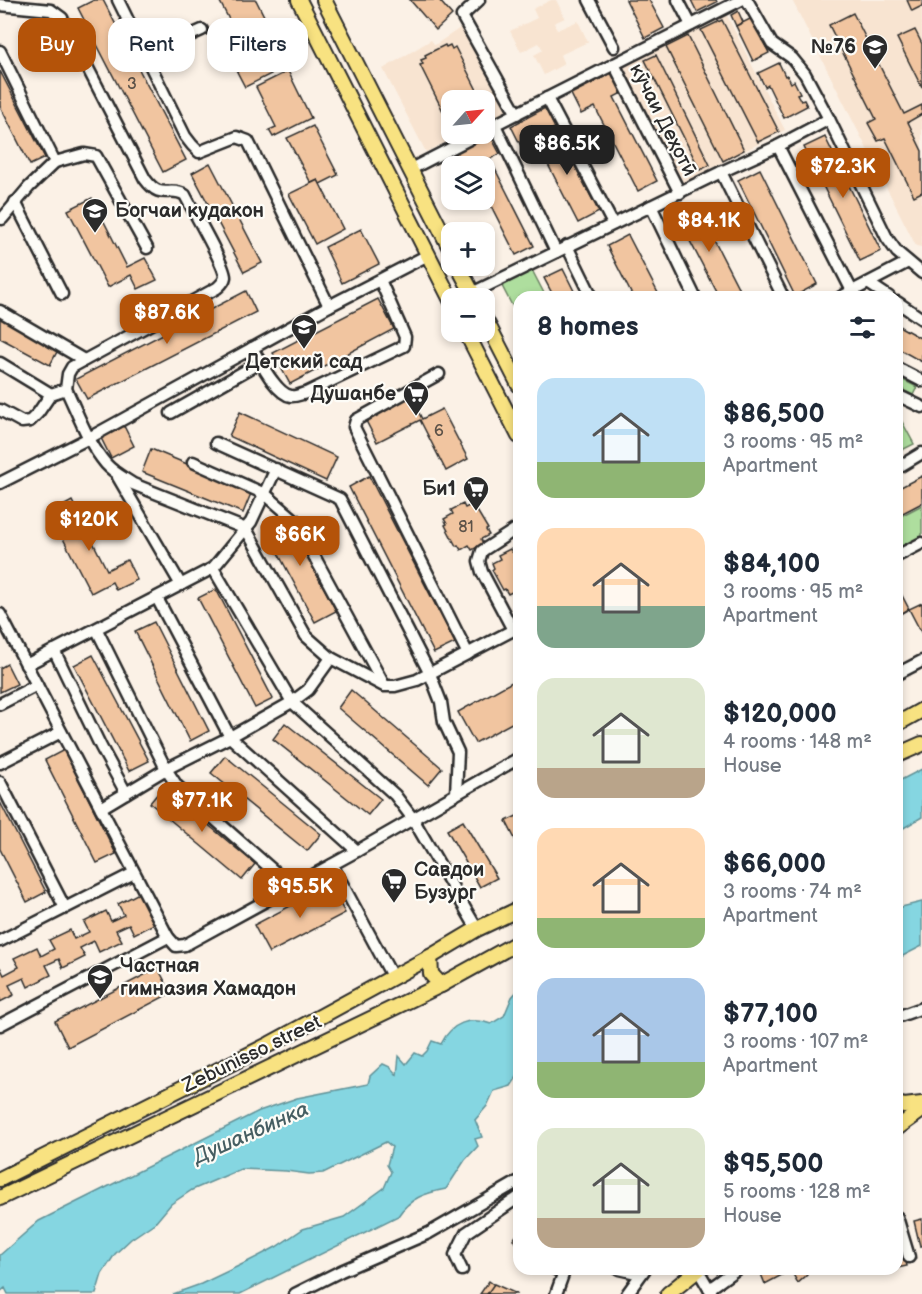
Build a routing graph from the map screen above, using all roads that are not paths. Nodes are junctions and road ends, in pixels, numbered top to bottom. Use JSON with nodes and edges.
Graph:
{"nodes":[{"id":1,"x":118,"y":0,"type":"edge"},
{"id":2,"x":299,"y":0,"type":"edge"},
{"id":3,"x":479,"y":0,"type":"edge"},
{"id":4,"x":589,"y":0,"type":"edge"},
{"id":5,"x":678,"y":0,"type":"edge"},
{"id":6,"x":741,"y":0,"type":"edge"},
{"id":7,"x":747,"y":0,"type":"edge"},
{"id":8,"x":326,"y":4,"type":"edge"},
{"id":9,"x":0,"y":5,"type":"edge"},
{"id":10,"x":127,"y":18,"type":"edge"},
{"id":11,"x":308,"y":18,"type":"junction"},
{"id":12,"x":691,"y":25,"type":"junction"},
{"id":13,"x":202,"y":30,"type":"dead end"},
{"id":14,"x":195,"y":33,"type":"edge"},
{"id":15,"x":614,"y":47,"type":"dead end"},
{"id":16,"x":0,"y":51,"type":"edge"},
{"id":17,"x":352,"y":54,"type":"junction"},
{"id":18,"x":614,"y":64,"type":"junction"},
{"id":19,"x":332,"y":65,"type":"junction"},
{"id":20,"x":154,"y":72,"type":"edge"},
{"id":21,"x":547,"y":98,"type":"junction"},
{"id":22,"x":516,"y":114,"type":"junction"},
{"id":23,"x":829,"y":119,"type":"junction"},
{"id":24,"x":495,"y":125,"type":"edge"},
{"id":25,"x":495,"y":137,"type":"edge"},
{"id":26,"x":459,"y":144,"type":"edge"},
{"id":27,"x":778,"y":146,"type":"junction"},
{"id":28,"x":55,"y":162,"type":"junction"},
{"id":29,"x":410,"y":170,"type":"junction"},
{"id":30,"x":721,"y":172,"type":"junction"},
{"id":31,"x":680,"y":193,"type":"junction"},
{"id":32,"x":15,"y":202,"type":"junction"},
{"id":33,"x":651,"y":206,"type":"junction"},
{"id":34,"x":1,"y":219,"type":"edge"},
{"id":35,"x":614,"y":224,"type":"junction"},
{"id":36,"x":441,"y":231,"type":"edge"},
{"id":37,"x":567,"y":246,"type":"junction"},
{"id":38,"x":147,"y":248,"type":"dead end"},
{"id":39,"x":556,"y":252,"type":"junction"},
{"id":40,"x":428,"y":255,"type":"junction"},
{"id":41,"x":908,"y":262,"type":"junction"},
{"id":42,"x":922,"y":272,"type":"edge"},
{"id":43,"x":380,"y":280,"type":"junction"},
{"id":44,"x":868,"y":283,"type":"junction"},
{"id":45,"x":445,"y":288,"type":"edge"},
{"id":46,"x":489,"y":288,"type":"edge"},
{"id":47,"x":589,"y":291,"type":"edge"},
{"id":48,"x":692,"y":291,"type":"edge"},
{"id":49,"x":780,"y":291,"type":"edge"},
{"id":50,"x":852,"y":291,"type":"joint"},
{"id":51,"x":880,"y":291,"type":"edge"},
{"id":52,"x":62,"y":294,"type":"dead end"},
{"id":53,"x":329,"y":306,"type":"junction"},
{"id":54,"x":903,"y":306,"type":"edge"},
{"id":55,"x":0,"y":311,"type":"edge"},
{"id":56,"x":922,"y":319,"type":"edge"},
{"id":57,"x":495,"y":338,"type":"edge"},
{"id":58,"x":471,"y":342,"type":"edge"},
{"id":59,"x":252,"y":348,"type":"junction"},
{"id":60,"x":84,"y":360,"type":"junction"},
{"id":61,"x":261,"y":362,"type":"junction"},
{"id":62,"x":0,"y":363,"type":"edge"},
{"id":63,"x":903,"y":371,"type":"edge"},
{"id":64,"x":513,"y":373,"type":"edge"},
{"id":65,"x":439,"y":374,"type":"dead end"},
{"id":66,"x":922,"y":381,"type":"edge"},
{"id":67,"x":66,"y":388,"type":"junction"},
{"id":68,"x":51,"y":394,"type":"junction"},
{"id":69,"x":903,"y":398,"type":"edge"},
{"id":70,"x":922,"y":407,"type":"edge"},
{"id":71,"x":0,"y":410,"type":"edge"},
{"id":72,"x":171,"y":413,"type":"dead end"},
{"id":73,"x":513,"y":424,"type":"edge"},
{"id":74,"x":89,"y":438,"type":"junction"},
{"id":75,"x":216,"y":443,"type":"dead end"},
{"id":76,"x":922,"y":453,"type":"edge"},
{"id":77,"x":193,"y":462,"type":"dead end"},
{"id":78,"x":903,"y":464,"type":"edge"},
{"id":79,"x":276,"y":469,"type":"junction"},
{"id":80,"x":116,"y":474,"type":"junction"},
{"id":81,"x":0,"y":483,"type":"edge"},
{"id":82,"x":265,"y":494,"type":"junction"},
{"id":83,"x":246,"y":529,"type":"junction"},
{"id":84,"x":513,"y":530,"type":"edge"},
{"id":85,"x":922,"y":543,"type":"edge"},
{"id":86,"x":903,"y":552,"type":"edge"},
{"id":87,"x":213,"y":568,"type":"junction"},
{"id":88,"x":181,"y":585,"type":"junction"},
{"id":89,"x":157,"y":598,"type":"junction"},
{"id":90,"x":0,"y":614,"type":"edge"},
{"id":91,"x":513,"y":623,"type":"edge"},
{"id":92,"x":97,"y":630,"type":"junction"},
{"id":93,"x":513,"y":630,"type":"edge"},
{"id":94,"x":54,"y":650,"type":"junction"},
{"id":95,"x":468,"y":654,"type":"junction"},
{"id":96,"x":331,"y":658,"type":"junction"},
{"id":97,"x":922,"y":661,"type":"edge"},
{"id":98,"x":27,"y":665,"type":"junction"},
{"id":99,"x":903,"y":671,"type":"edge"},
{"id":100,"x":430,"y":674,"type":"junction"},
{"id":101,"x":37,"y":685,"type":"junction"},
{"id":102,"x":384,"y":686,"type":"junction"},
{"id":103,"x":292,"y":702,"type":"junction"},
{"id":104,"x":0,"y":704,"type":"edge"},
{"id":105,"x":922,"y":710,"type":"edge"},
{"id":106,"x":903,"y":720,"type":"edge"},
{"id":107,"x":61,"y":732,"type":"junction"},
{"id":108,"x":230,"y":737,"type":"junction"},
{"id":109,"x":922,"y":744,"type":"edge"},
{"id":110,"x":903,"y":752,"type":"edge"},
{"id":111,"x":513,"y":761,"type":"edge"},
{"id":112,"x":0,"y":763,"type":"edge"},
{"id":113,"x":166,"y":769,"type":"junction"},
{"id":114,"x":0,"y":782,"type":"edge"},
{"id":115,"x":126,"y":793,"type":"junction"},
{"id":116,"x":456,"y":794,"type":"junction"},
{"id":117,"x":101,"y":808,"type":"junction"},
{"id":118,"x":413,"y":819,"type":"junction"},
{"id":119,"x":357,"y":851,"type":"junction"},
{"id":120,"x":332,"y":865,"type":"junction"},
{"id":121,"x":134,"y":873,"type":"junction"},
{"id":122,"x":292,"y":887,"type":"junction"},
{"id":123,"x":65,"y":908,"type":"junction"},
{"id":124,"x":513,"y":912,"type":"edge"},
{"id":125,"x":477,"y":929,"type":"junction"},
{"id":126,"x":168,"y":936,"type":"junction"},
{"id":127,"x":0,"y":941,"type":"edge"},
{"id":128,"x":513,"y":945,"type":"edge"},
{"id":129,"x":430,"y":957,"type":"junction"},
{"id":130,"x":392,"y":976,"type":"junction"},
{"id":131,"x":441,"y":985,"type":"junction"},
{"id":132,"x":922,"y":1008,"type":"edge"},
{"id":133,"x":903,"y":1015,"type":"edge"},
{"id":134,"x":0,"y":1025,"type":"edge"},
{"id":135,"x":903,"y":1106,"type":"edge"},
{"id":136,"x":919,"y":1110,"type":"edge"},
{"id":137,"x":903,"y":1115,"type":"edge"},
{"id":138,"x":903,"y":1123,"type":"edge"},
{"id":139,"x":0,"y":1179,"type":"edge"},
{"id":140,"x":513,"y":1184,"type":"edge"},
{"id":141,"x":0,"y":1198,"type":"edge"},
{"id":142,"x":513,"y":1201,"type":"edge"},
{"id":143,"x":903,"y":1237,"type":"edge"},
{"id":144,"x":909,"y":1257,"type":"dead end"},
{"id":145,"x":462,"y":1270,"type":"dead end"},
{"id":146,"x":563,"y":1275,"type":"edge"},
{"id":147,"x":641,"y":1275,"type":"edge"},
{"id":148,"x":688,"y":1275,"type":"edge"},
{"id":149,"x":696,"y":1275,"type":"edge"},
{"id":150,"x":730,"y":1275,"type":"edge"},
{"id":151,"x":711,"y":1291,"type":"edge"},
{"id":152,"x":295,"y":1294,"type":"edge"},
{"id":153,"x":556,"y":1294,"type":"edge"},
{"id":154,"x":627,"y":1294,"type":"edge"},
{"id":155,"x":668,"y":1294,"type":"edge"}],
"edges":[{"from":1,"to":10,"type":"street"},
{"from":2,"to":11,"type":"main road"},
{"from":3,"to":22,"type":"street"},
{"from":4,"to":15,"type":"street"},
{"from":5,"to":12,"type":"street"},
{"from":6,"to":12,"type":"street","name":"кӯчаи Деҳотӣ"},
{"from":7,"to":23,"type":"street"},
{"from":8,"to":11,"type":"main road"},
{"from":8,"to":17,"type":"main road"},
{"from":9,"to":60,"type":"street"},
{"from":11,"to":19,"type":"main road"},
{"from":12,"to":18,"type":"street","name":"кӯчаи Деҳотӣ"},
{"from":13,"to":14,"type":"street"},
{"from":16,"to":28,"type":"street"},
{"from":17,"to":19,"type":"main road"},
{"from":17,"to":29,"type":"main road"},
{"from":18,"to":21,"type":"street","name":"кӯчаи Деҳотӣ"},
{"from":18,"to":31,"type":"street","name":"кӯчаи Деҳотӣ"},
{"from":19,"to":40,"type":"main road"},
{"from":20,"to":53,"type":"street"},
{"from":21,"to":22,"type":"street","name":"кӯчаи Деҳотӣ"},
{"from":21,"to":35,"type":"street"},
{"from":22,"to":24,"type":"street","name":"кӯчаи Деҳотӣ"},
{"from":23,"to":27,"type":"street","name":"кӯчаи Деҳотӣ"},
{"from":23,"to":41,"type":"street"},
{"from":25,"to":39,"type":"street","name":"кӯчаи Деҳотӣ"},
{"from":26,"to":29,"type":"street"},
{"from":27,"to":30,"type":"street","name":"кӯчаи Деҳотӣ"},
{"from":27,"to":50,"type":"street"},
{"from":28,"to":32,"type":"street"},
{"from":28,"to":38,"type":"street"},
{"from":29,"to":36,"type":"main road"},
{"from":30,"to":31,"type":"street","name":"кӯчаи Деҳотӣ"},
{"from":30,"to":49,"type":"street","name":"кӯчаи Деҳотӣ"},
{"from":31,"to":33,"type":"street","name":"кӯчаи Деҳотӣ"},
{"from":32,"to":34,"type":"street"},
{"from":32,"to":52,"type":"street"},
{"from":33,"to":35,"type":"street","name":"кӯчаи Деҳотӣ"},
{"from":33,"to":48,"type":"street"},
{"from":35,"to":37,"type":"street","name":"кӯчаи Деҳотӣ"},
{"from":37,"to":39,"type":"street","name":"кӯчаи Деҳотӣ"},
{"from":37,"to":47,"type":"street"},
{"from":39,"to":46,"type":"street","name":"кӯчаи Деҳотӣ"},
{"from":40,"to":43,"type":"street"},
{"from":40,"to":45,"type":"main road"},
{"from":41,"to":42,"type":"street"},
{"from":41,"to":44,"type":"street"},
{"from":43,"to":53,"type":"street"},
{"from":43,"to":61,"type":"street"},
{"from":44,"to":50,"type":"street"},
{"from":44,"to":51,"type":"street"},
{"from":53,"to":59,"type":"street"},
{"from":54,"to":56,"type":"street"},
{"from":55,"to":60,"type":"street"},
{"from":57,"to":64,"type":"main road"},
{"from":58,"to":73,"type":"main road"},
{"from":59,"to":61,"type":"street"},
{"from":59,"to":74,"type":"street"},
{"from":60,"to":67,"type":"street"},
{"from":61,"to":72,"type":"street"},
{"from":62,"to":68,"type":"street"},
{"from":63,"to":66,"type":"street"},
{"from":65,"to":95,"type":"street"},
{"from":67,"to":68,"type":"street"},
{"from":67,"to":74,"type":"street"},
{"from":68,"to":71,"type":"street"},
{"from":69,"to":70,"type":"street"},
{"from":74,"to":80,"type":"street"},
{"from":74,"to":81,"type":"street"},
{"from":75,"to":79,"type":"street"},
{"from":76,"to":78,"type":"street"},
{"from":77,"to":82,"type":"street"},
{"from":79,"to":82,"type":"street"},
{"from":79,"to":100,"type":"street"},
{"from":80,"to":83,"type":"street"},
{"from":80,"to":88,"type":"street"},
{"from":82,"to":83,"type":"street"},
{"from":82,"to":102,"type":"street"},
{"from":83,"to":87,"type":"street"},
{"from":83,"to":96,"type":"street"},
{"from":84,"to":91,"type":"street"},
{"from":85,"to":86,"type":"street"},
{"from":87,"to":88,"type":"street"},
{"from":87,"to":103,"type":"street"},
{"from":88,"to":89,"type":"street"},
{"from":89,"to":92,"type":"street"},
{"from":89,"to":108,"type":"street"},
{"from":90,"to":98,"type":"street"},
{"from":92,"to":94,"type":"street"},
{"from":92,"to":113,"type":"street"},
{"from":93,"to":95,"type":"street"},
{"from":94,"to":98,"type":"street"},
{"from":94,"to":115,"type":"street"},
{"from":95,"to":100,"type":"street"},
{"from":96,"to":102,"type":"street"},
{"from":96,"to":103,"type":"street"},
{"from":97,"to":99,"type":"street"},
{"from":98,"to":101,"type":"street"},
{"from":100,"to":102,"type":"street"},
{"from":100,"to":116,"type":"street"},
{"from":101,"to":104,"type":"street"},
{"from":101,"to":107,"type":"street"},
{"from":103,"to":108,"type":"street"},
{"from":103,"to":118,"type":"street"},
{"from":105,"to":106,"type":"main road"},
{"from":107,"to":112,"type":"street"},
{"from":107,"to":117,"type":"street"},
{"from":108,"to":113,"type":"street"},
{"from":108,"to":119,"type":"street"},
{"from":109,"to":110,"type":"main road"},
{"from":111,"to":116,"type":"street"},
{"from":113,"to":115,"type":"street"},
{"from":113,"to":122,"type":"street"},
{"from":114,"to":123,"type":"street"},
{"from":115,"to":117,"type":"street"},
{"from":116,"to":118,"type":"street"},
{"from":117,"to":121,"type":"street"},
{"from":118,"to":119,"type":"street"},
{"from":118,"to":125,"type":"street"},
{"from":119,"to":120,"type":"street"},
{"from":120,"to":122,"type":"street"},
{"from":120,"to":130,"type":"street"},
{"from":121,"to":123,"type":"street"},
{"from":121,"to":126,"type":"street"},
{"from":122,"to":126,"type":"street"},
{"from":123,"to":127,"type":"street"},
{"from":124,"to":125,"type":"main road"},
{"from":125,"to":129,"type":"main road"},
{"from":126,"to":134,"type":"street"},
{"from":128,"to":131,"type":"main road","name":"Zebunisso street"},
{"from":129,"to":130,"type":"main road"},
{"from":129,"to":131,"type":"main road"},
{"from":130,"to":139,"type":"main road"},
{"from":131,"to":141,"type":"main road","name":"Zebunisso street"},
{"from":132,"to":133,"type":"street"},
{"from":135,"to":136,"type":"main road"},
{"from":136,"to":137,"type":"main road"},
{"from":136,"to":138,"type":"main road"},
{"from":140,"to":152,"type":"street"},
{"from":142,"to":145,"type":"street"},
{"from":143,"to":144,"type":"street"},
{"from":146,"to":153,"type":"street"},
{"from":147,"to":154,"type":"street"},
{"from":148,"to":155,"type":"main road"},
{"from":149,"to":151,"type":"street"},
{"from":150,"to":151,"type":"street"}]}
